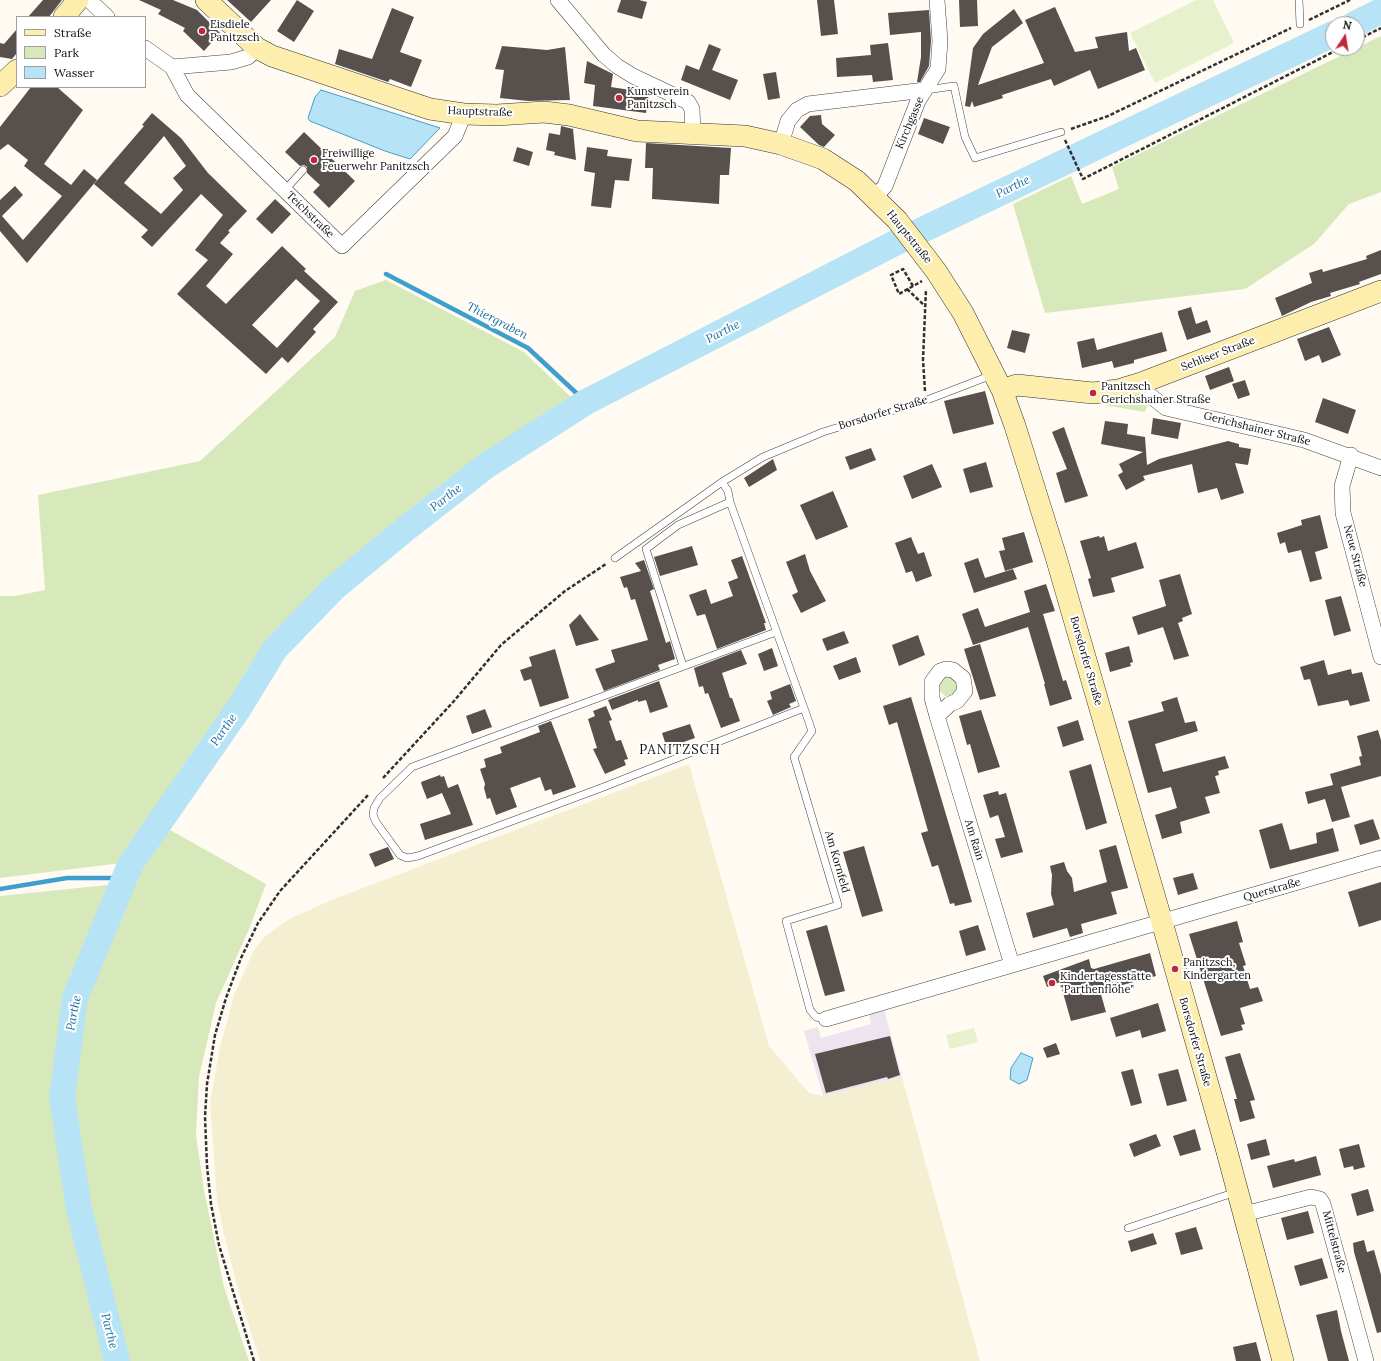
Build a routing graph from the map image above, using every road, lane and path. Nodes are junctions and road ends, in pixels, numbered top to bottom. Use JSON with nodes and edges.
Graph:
{"nodes":[{"id":1,"x":78,"y":0,"type":"edge"},
{"id":2,"x":89,"y":0,"type":"edge"},
{"id":3,"x":206,"y":0,"type":"edge"},
{"id":4,"x":558,"y":0,"type":"edge"},
{"id":5,"x":937,"y":0,"type":"edge"},
{"id":6,"x":1299,"y":0,"type":"edge"},
{"id":7,"x":1350,"y":0,"type":"edge"},
{"id":8,"x":65,"y":16,"type":"edge"},
{"id":9,"x":106,"y":16,"type":"edge"},
{"id":10,"x":1300,"y":24,"type":"junction"},
{"id":11,"x":1381,"y":28,"type":"edge"},
{"id":12,"x":1365,"y":36,"type":"edge"},
{"id":13,"x":257,"y":48,"type":"junction"},
{"id":14,"x":146,"y":49,"type":"edge"},
{"id":15,"x":1325,"y":56,"type":"edge"},
{"id":16,"x":172,"y":67,"type":"junction"},
{"id":17,"x":16,"y":71,"type":"edge"},
{"id":18,"x":0,"y":86,"type":"edge"},
{"id":19,"x":925,"y":90,"type":"junction"},
{"id":20,"x":464,"y":114,"type":"junction"},
{"id":21,"x":1061,"y":132,"type":"joint"},
{"id":22,"x":693,"y":133,"type":"junction"},
{"id":23,"x":781,"y":144,"type":"junction"},
{"id":24,"x":1066,"y":144,"type":"dead end"},
{"id":25,"x":303,"y":170,"type":"dead end"},
{"id":26,"x":285,"y":190,"type":"junction"},
{"id":27,"x":875,"y":198,"type":"junction"},
{"id":28,"x":914,"y":286,"type":"junction"},
{"id":29,"x":907,"y":289,"type":"junction"},
{"id":30,"x":1378,"y":296,"type":"edge"},
{"id":31,"x":925,"y":307,"type":"junction"},
{"id":32,"x":998,"y":382,"type":"junction"},
{"id":33,"x":1141,"y":383,"type":"junction"},
{"id":34,"x":927,"y":400,"type":"junction"},
{"id":35,"x":1351,"y":456,"type":"junction"},
{"id":36,"x":1381,"y":468,"type":"edge"},
{"id":37,"x":722,"y":482,"type":"junction"},
{"id":38,"x":730,"y":502,"type":"junction"},
{"id":39,"x":615,"y":558,"type":"joint"},
{"id":40,"x":776,"y":632,"type":"junction"},
{"id":41,"x":1381,"y":657,"type":"edge"},
{"id":42,"x":683,"y":666,"type":"junction"},
{"id":43,"x":804,"y":708,"type":"junction"},
{"id":44,"x":937,"y":716,"type":"dead end"},
{"id":45,"x":382,"y":780,"type":"dead end"},
{"id":46,"x":372,"y":791,"type":"dead end"},
{"id":47,"x":1381,"y":858,"type":"edge"},
{"id":48,"x":1162,"y":922,"type":"junction"},
{"id":49,"x":1012,"y":965,"type":"junction"},
{"id":50,"x":826,"y":1018,"type":"joint"},
{"id":51,"x":1238,"y":1191,"type":"junction"},
{"id":52,"x":1244,"y":1214,"type":"junction"},
{"id":53,"x":1128,"y":1228,"type":"dead end"},
{"id":54,"x":254,"y":1361,"type":"edge"},
{"id":55,"x":1283,"y":1361,"type":"edge"},
{"id":56,"x":1366,"y":1361,"type":"edge"}],
"edges":[{"from":1,"to":8,"type":"street"},
{"from":2,"to":9,"type":"street"},
{"from":3,"to":13,"type":"street","name":"Hauptstraße"},
{"from":4,"to":22,"type":"street"},
{"from":5,"to":19,"type":"street","name":"Kirchgasse"},
{"from":6,"to":10,"type":"lane"},
{"from":7,"to":10,"type":"path"},
{"from":10,"to":21,"type":"path"},
{"from":11,"to":12,"type":"path"},
{"from":13,"to":16,"type":"street"},
{"from":13,"to":20,"type":"street","name":"Hauptstraße"},
{"from":14,"to":16,"type":"street","name":"Teichstraße"},
{"from":15,"to":24,"type":"path"},
{"from":16,"to":26,"type":"street","name":"Teichstraße"},
{"from":17,"to":18,"type":"street"},
{"from":19,"to":21,"type":"lane"},
{"from":19,"to":23,"type":"street"},
{"from":19,"to":27,"type":"street","name":"Kirchgasse"},
{"from":20,"to":22,"type":"street","name":"Hauptstraße"},
{"from":20,"to":26,"type":"street","name":"Teichstraße"},
{"from":22,"to":23,"type":"street","name":"Hauptstraße"},
{"from":23,"to":27,"type":"street","name":"Hauptstraße"},
{"from":25,"to":26,"type":"lane"},
{"from":27,"to":32,"type":"street","name":"Hauptstraße"},
{"from":28,"to":29,"type":"path"},
{"from":28,"to":29,"type":"path"},
{"from":28,"to":31,"type":"path"},
{"from":29,"to":31,"type":"path"},
{"from":30,"to":33,"type":"street","name":"Sehliser Straße"},
{"from":31,"to":34,"type":"path"},
{"from":32,"to":33,"type":"street","name":"Sehliser Straße"},
{"from":32,"to":34,"type":"lane","name":"Borsdorfer Straße"},
{"from":32,"to":48,"type":"street","name":"Borsdorfer Straße"},
{"from":33,"to":35,"type":"street","name":"Gerichshainer Straße"},
{"from":34,"to":37,"type":"lane","name":"Borsdorfer Straße"},
{"from":35,"to":36,"type":"street","name":"Gerichshainer Straße"},
{"from":35,"to":41,"type":"street","name":"Neue Straße"},
{"from":37,"to":38,"type":"lane"},
{"from":37,"to":39,"type":"lane","name":"Borsdorfer Straße"},
{"from":38,"to":40,"type":"lane"},
{"from":38,"to":42,"type":"lane"},
{"from":39,"to":45,"type":"path"},
{"from":40,"to":42,"type":"lane"},
{"from":40,"to":43,"type":"lane"},
{"from":42,"to":43,"type":"lane"},
{"from":43,"to":50,"type":"lane","name":"Am Kornfeld"},
{"from":44,"to":49,"type":"street","name":"Am Rain"},
{"from":46,"to":54,"type":"path"},
{"from":47,"to":48,"type":"street","name":"Querstraße"},
{"from":48,"to":49,"type":"street"},
{"from":48,"to":51,"type":"street","name":"Borsdorfer Straße"},
{"from":49,"to":50,"type":"street"},
{"from":51,"to":52,"type":"street","name":"Borsdorfer Straße"},
{"from":51,"to":53,"type":"lane"},
{"from":52,"to":55,"type":"street","name":"Borsdorfer Straße"},
{"from":52,"to":56,"type":"street","name":"Mittelstraße"}]}
